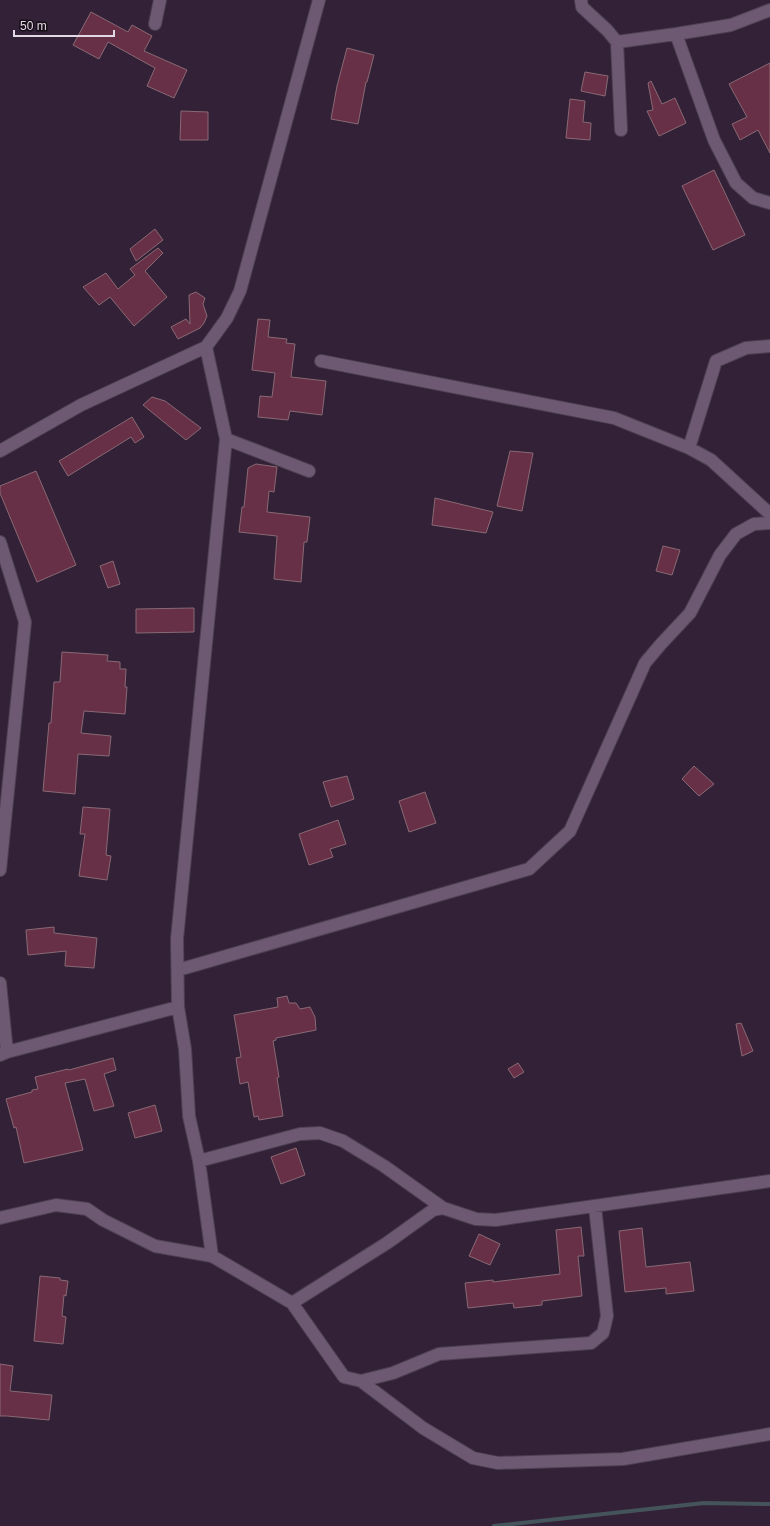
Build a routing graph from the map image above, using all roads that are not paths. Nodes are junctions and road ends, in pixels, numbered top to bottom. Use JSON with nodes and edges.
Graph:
{"nodes":[{"id":1,"x":160,"y":0,"type":"edge"},
{"id":2,"x":319,"y":0,"type":"edge"},
{"id":3,"x":581,"y":0,"type":"edge"},
{"id":4,"x":770,"y":10,"type":"edge"},
{"id":5,"x":155,"y":24,"type":"dead end"},
{"id":6,"x":676,"y":34,"type":"junction"},
{"id":7,"x":618,"y":42,"type":"junction"},
{"id":8,"x":621,"y":130,"type":"dead end"},
{"id":9,"x":770,"y":203,"type":"edge"},
{"id":10,"x":770,"y":346,"type":"edge"},
{"id":11,"x":206,"y":347,"type":"junction"},
{"id":12,"x":321,"y":361,"type":"dead end"},
{"id":13,"x":226,"y":438,"type":"junction"},
{"id":14,"x":689,"y":448,"type":"junction"},
{"id":15,"x":0,"y":451,"type":"edge"},
{"id":16,"x":309,"y":471,"type":"dead end"},
{"id":17,"x":770,"y":514,"type":"edge"},
{"id":18,"x":770,"y":523,"type":"edge"},
{"id":19,"x":0,"y":542,"type":"edge"},
{"id":20,"x":0,"y":870,"type":"edge"},
{"id":21,"x":178,"y":970,"type":"junction"},
{"id":22,"x":0,"y":983,"type":"edge"},
{"id":23,"x":178,"y":1007,"type":"junction"},
{"id":24,"x":3,"y":1054,"type":"edge"},
{"id":25,"x":199,"y":1161,"type":"junction"},
{"id":26,"x":770,"y":1181,"type":"edge"},
{"id":27,"x":595,"y":1207,"type":"junction"},
{"id":28,"x":443,"y":1208,"type":"junction"},
{"id":29,"x":0,"y":1218,"type":"edge"},
{"id":30,"x":212,"y":1256,"type":"junction"},
{"id":31,"x":292,"y":1303,"type":"junction"},
{"id":32,"x":361,"y":1381,"type":"junction"},
{"id":33,"x":770,"y":1434,"type":"edge"}],
"edges":[{"from":1,"to":5,"type":"street"},
{"from":2,"to":11,"type":"street"},
{"from":3,"to":7,"type":"street"},
{"from":4,"to":6,"type":"street"},
{"from":6,"to":7,"type":"street"},
{"from":6,"to":9,"type":"street"},
{"from":7,"to":8,"type":"street"},
{"from":10,"to":14,"type":"street"},
{"from":11,"to":13,"type":"street"},
{"from":11,"to":15,"type":"street"},
{"from":12,"to":14,"type":"street"},
{"from":13,"to":16,"type":"street"},
{"from":13,"to":21,"type":"street"},
{"from":14,"to":17,"type":"street"},
{"from":18,"to":21,"type":"street"},
{"from":19,"to":20,"type":"street"},
{"from":21,"to":23,"type":"street"},
{"from":22,"to":24,"type":"street"},
{"from":23,"to":24,"type":"street"},
{"from":23,"to":25,"type":"street"},
{"from":25,"to":28,"type":"street"},
{"from":25,"to":30,"type":"street"},
{"from":26,"to":27,"type":"street"},
{"from":27,"to":28,"type":"street"},
{"from":27,"to":32,"type":"street"},
{"from":28,"to":31,"type":"street"},
{"from":29,"to":30,"type":"street"},
{"from":30,"to":31,"type":"street"},
{"from":31,"to":32,"type":"street"},
{"from":32,"to":33,"type":"street"}]}
